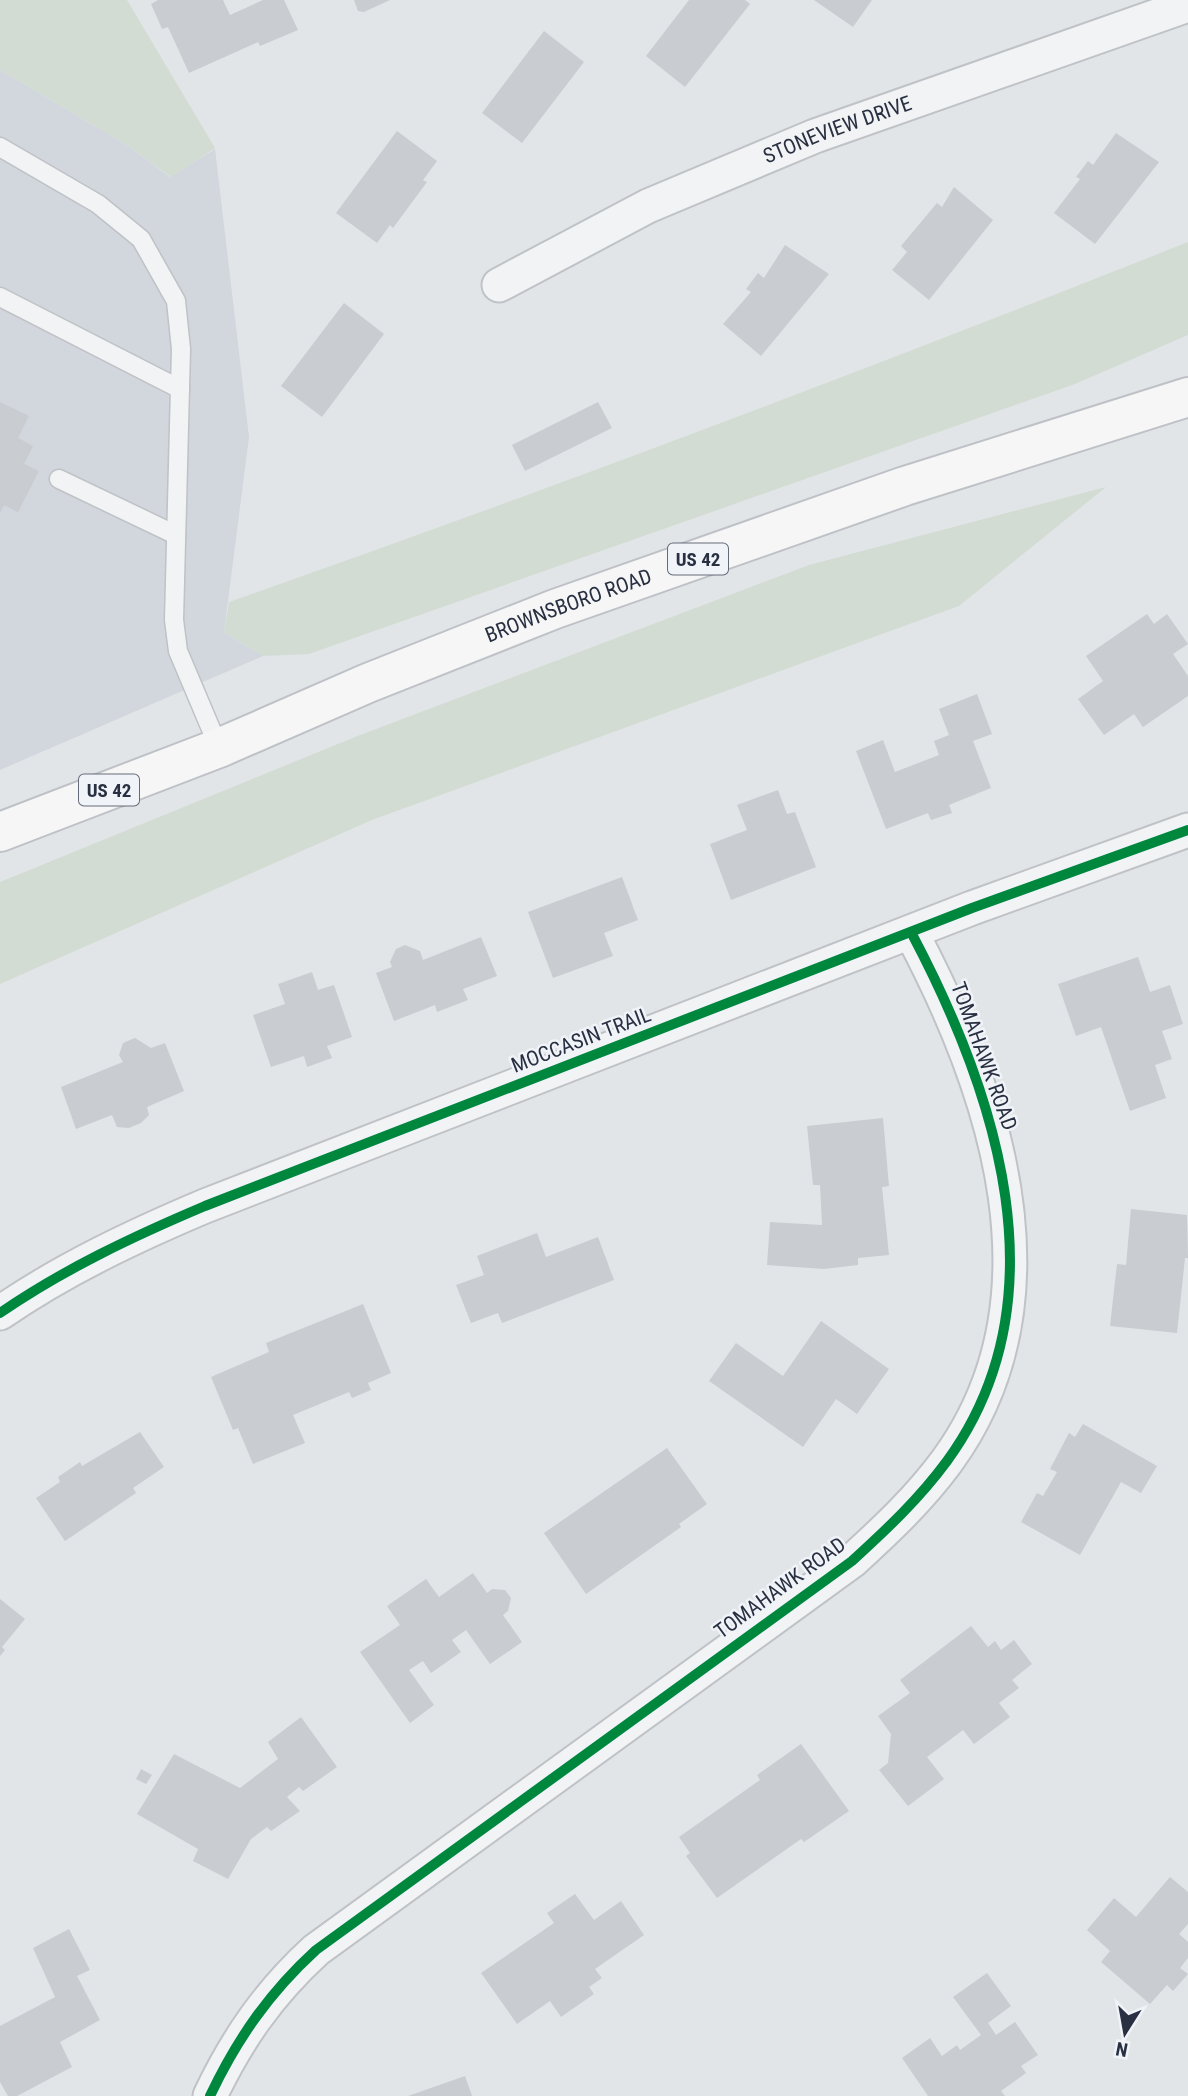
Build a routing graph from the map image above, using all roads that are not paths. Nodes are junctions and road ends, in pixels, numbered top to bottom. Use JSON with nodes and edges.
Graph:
{"nodes":[{"id":1,"x":1188,"y":5,"type":"edge"},
{"id":2,"x":0,"y":147,"type":"edge"},
{"id":3,"x":499,"y":285,"type":"dead end"},
{"id":4,"x":0,"y":297,"type":"edge"},
{"id":5,"x":180,"y":389,"type":"junction"},
{"id":6,"x":1188,"y":397,"type":"edge"},
{"id":7,"x":59,"y":479,"type":"dead end"},
{"id":8,"x":176,"y":535,"type":"junction"},
{"id":9,"x":219,"y":748,"type":"junction"},
{"id":10,"x":1188,"y":830,"type":"edge"},
{"id":11,"x":0,"y":832,"type":"edge"},
{"id":12,"x":912,"y":934,"type":"junction"},
{"id":13,"x":0,"y":1313,"type":"edge"},
{"id":14,"x":211,"y":2096,"type":"edge"}],
"edges":[{"from":1,"to":3,"type":"street","name":"STONEVIEW DRIVE"},
{"from":2,"to":5,"type":"lane"},
{"from":4,"to":5,"type":"lane"},
{"from":5,"to":8,"type":"lane"},
{"from":6,"to":9,"type":"main road","name":"BROWNSBORO ROAD","number":"US 42"},
{"from":7,"to":8,"type":"lane"},
{"from":8,"to":9,"type":"lane"},
{"from":9,"to":11,"type":"main road","name":"BROWNSBORO ROAD","number":"US 42"},
{"from":10,"to":12,"type":"street","name":"MOCCASIN TRAIL"},
{"from":12,"to":13,"type":"street","name":"MOCCASIN TRAIL"},
{"from":12,"to":14,"type":"street","name":"TOMAHAWK ROAD"}]}
